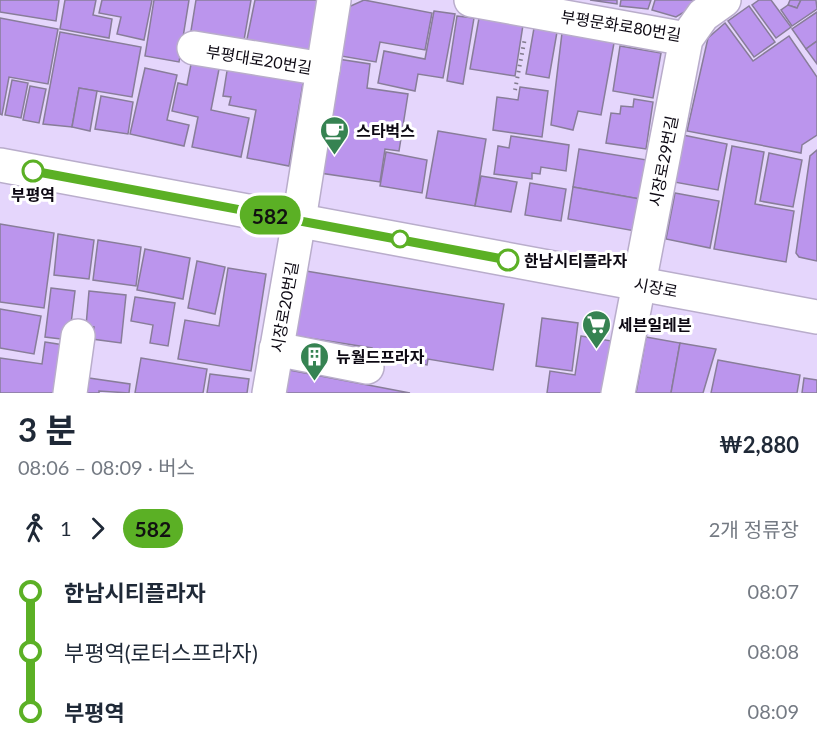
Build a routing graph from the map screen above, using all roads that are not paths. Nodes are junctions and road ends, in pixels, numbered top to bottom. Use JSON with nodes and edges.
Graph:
{"nodes":[{"id":1,"x":334,"y":0,"type":"edge"},
{"id":2,"x":471,"y":0,"type":"edge"},
{"id":3,"x":722,"y":1,"type":"edge"},
{"id":4,"x":686,"y":39,"type":"junction"},
{"id":5,"x":194,"y":48,"type":"dead end"},
{"id":6,"x":323,"y":69,"type":"junction"},
{"id":7,"x":0,"y":165,"type":"edge"},
{"id":8,"x":299,"y":220,"type":"junction"},
{"id":9,"x":639,"y":284,"type":"junction"},
{"id":10,"x":817,"y":317,"type":"edge"},
{"id":11,"x":78,"y":336,"type":"dead end"},
{"id":12,"x":276,"y":350,"type":"junction"},
{"id":13,"x":367,"y":367,"type":"dead end"},
{"id":14,"x":70,"y":393,"type":"edge"},
{"id":15,"x":269,"y":393,"type":"edge"},
{"id":16,"x":618,"y":393,"type":"edge"}],
"edges":[{"from":1,"to":6,"type":"street","name":"부평대로20번길"},
{"from":2,"to":4,"type":"street","name":"부평문화로80번길"},
{"from":3,"to":4,"type":"street","name":"부평문화로80번길"},
{"from":4,"to":9,"type":"street","name":"시장로29번길"},
{"from":5,"to":6,"type":"street","name":"부평대로20번길"},
{"from":6,"to":8,"type":"street","name":"부평대로20번길"},
{"from":7,"to":8,"type":"street","name":"시장로"},
{"from":8,"to":9,"type":"street","name":"시장로"},
{"from":8,"to":12,"type":"street","name":"시장로20번길"},
{"from":9,"to":10,"type":"street","name":"시장로"},
{"from":9,"to":16,"type":"street","name":"시장로29번길"},
{"from":11,"to":14,"type":"street"},
{"from":12,"to":13,"type":"street"},
{"from":12,"to":15,"type":"street","name":"시장로20번길"}]}
